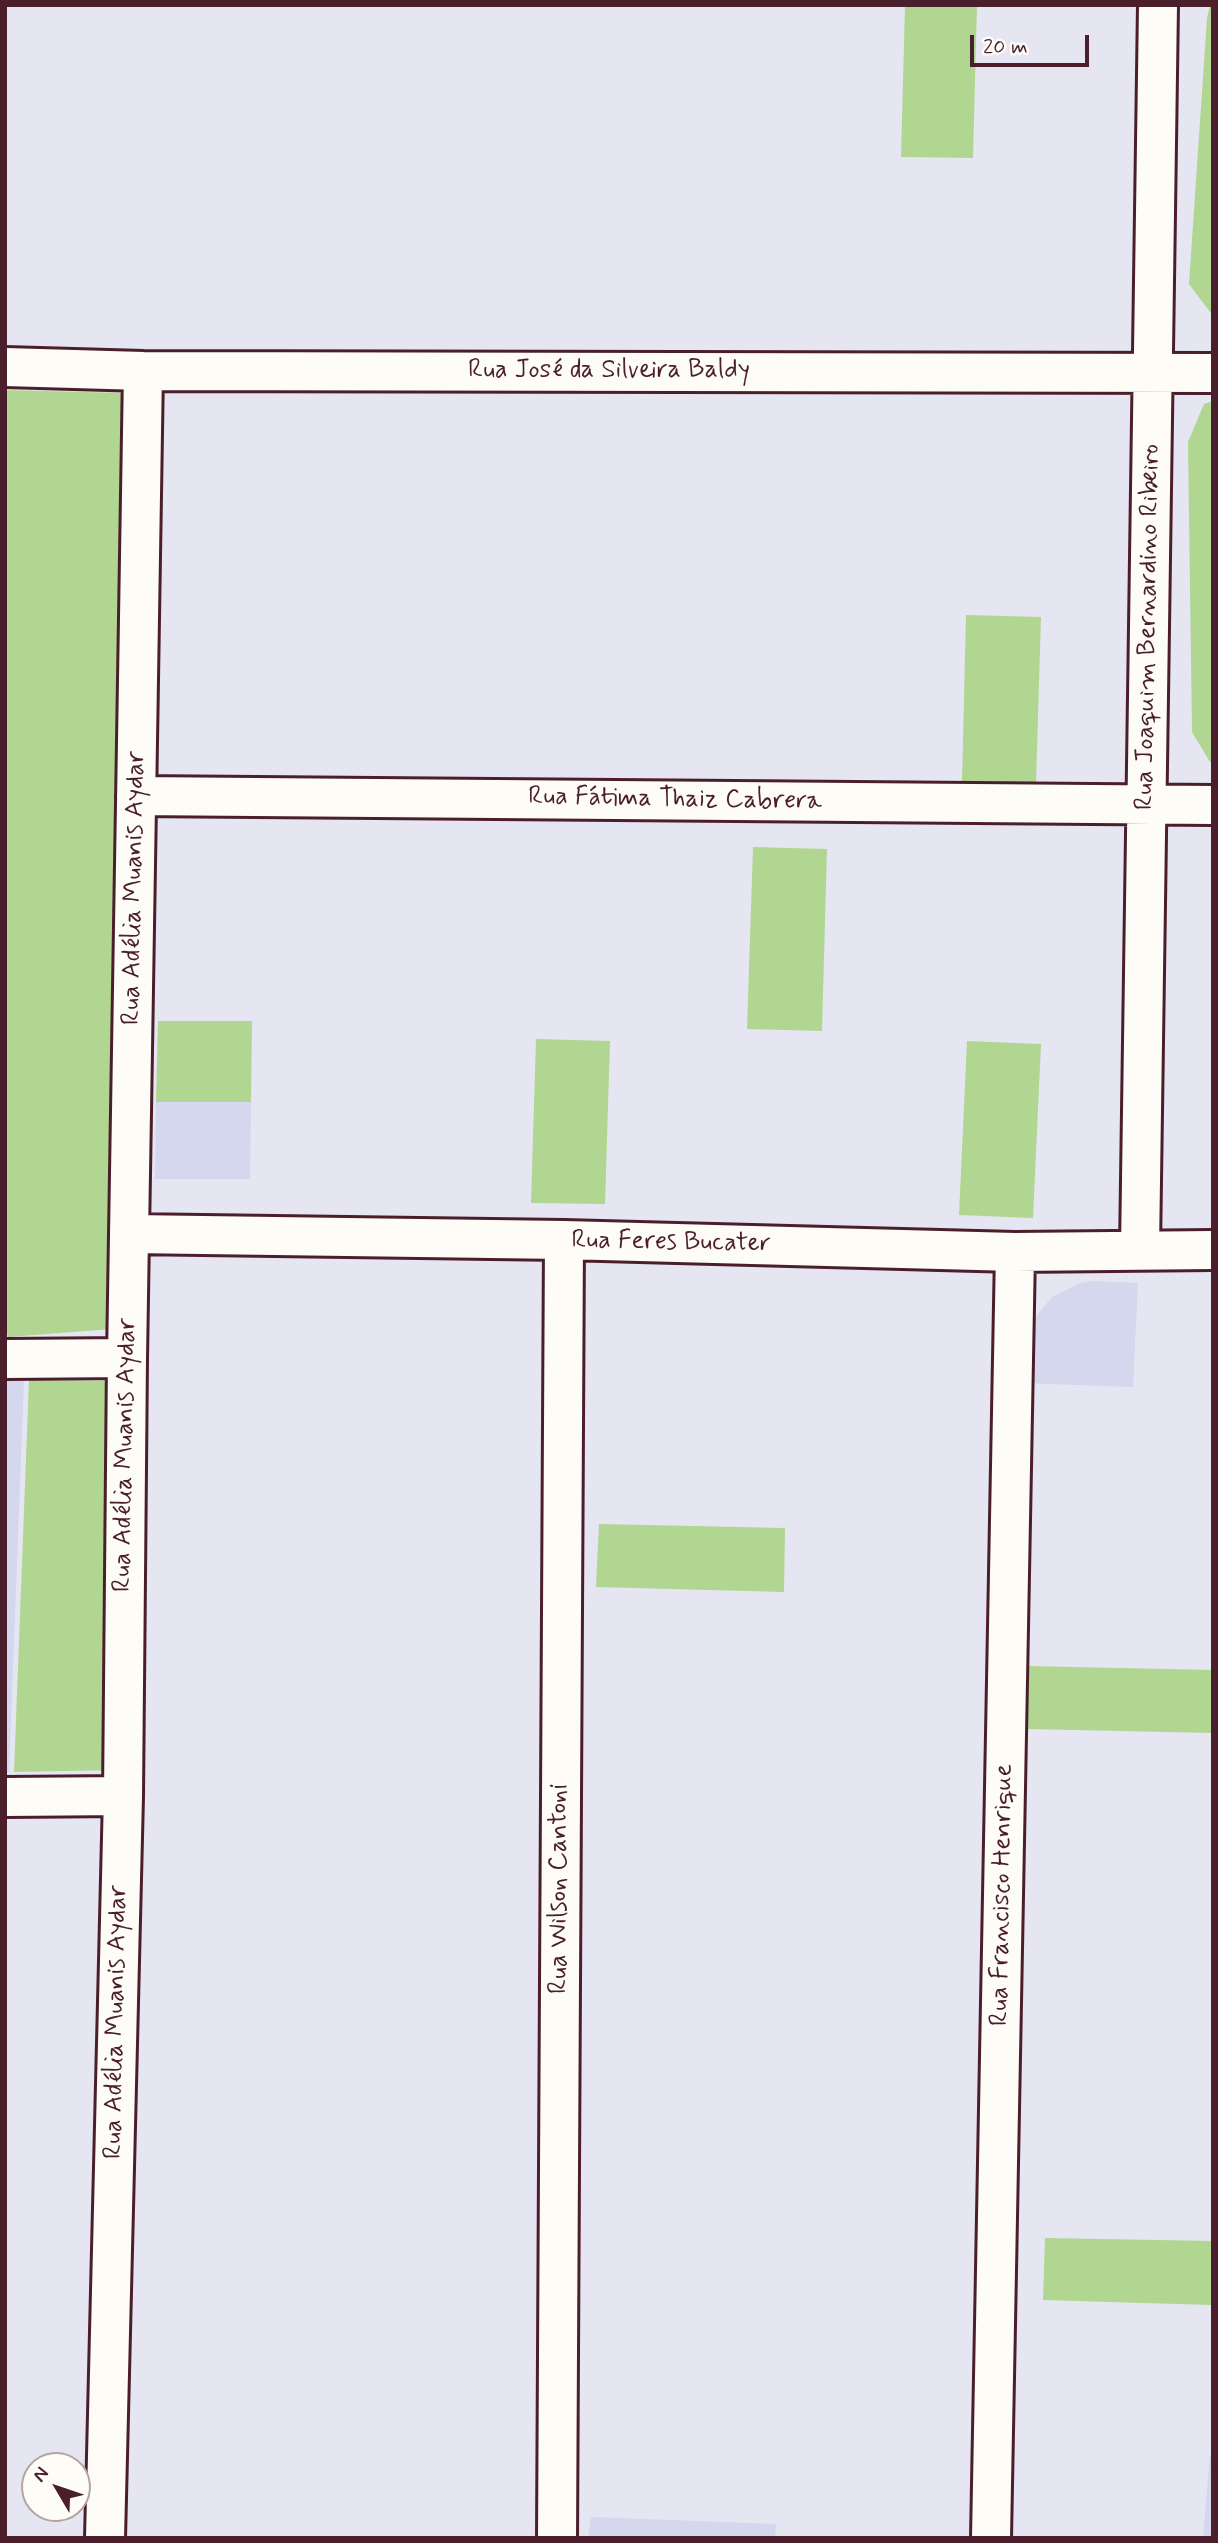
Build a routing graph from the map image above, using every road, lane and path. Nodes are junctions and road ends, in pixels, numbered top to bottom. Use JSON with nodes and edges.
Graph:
{"nodes":[{"id":1,"x":1158,"y":5,"type":"edge"},
{"id":2,"x":5,"y":367,"type":"edge"},
{"id":3,"x":143,"y":371,"type":"junction"},
{"id":4,"x":1153,"y":372,"type":"junction"},
{"id":5,"x":1213,"y":373,"type":"edge"},
{"id":6,"x":136,"y":796,"type":"junction"},
{"id":7,"x":1146,"y":804,"type":"junction"},
{"id":8,"x":1213,"y":805,"type":"edge"},
{"id":9,"x":130,"y":1234,"type":"junction"},
{"id":10,"x":564,"y":1240,"type":"junction"},
{"id":11,"x":1140,"y":1249,"type":"junction"},
{"id":12,"x":1213,"y":1250,"type":"edge"},
{"id":13,"x":1015,"y":1252,"type":"junction"},
{"id":14,"x":127,"y":1358,"type":"junction"},
{"id":15,"x":5,"y":1359,"type":"edge"},
{"id":16,"x":123,"y":1796,"type":"junction"},
{"id":17,"x":5,"y":1797,"type":"edge"},
{"id":18,"x":105,"y":2538,"type":"edge"},
{"id":19,"x":557,"y":2538,"type":"edge"},
{"id":20,"x":991,"y":2538,"type":"edge"}],
"edges":[{"from":1,"to":4,"type":"street","name":"Rua Joaquim Bernardino Ribeiro"},
{"from":2,"to":3,"type":"street","name":"Rua José da Silveira Baldy"},
{"from":3,"to":4,"type":"street","name":"Rua José da Silveira Baldy"},
{"from":3,"to":6,"type":"street","name":"Rua Adélia Muanis Aydar"},
{"from":4,"to":5,"type":"street","name":"Rua José da Silveira Baldy"},
{"from":4,"to":7,"type":"street","name":"Rua Joaquim Bernardino Ribeiro"},
{"from":6,"to":7,"type":"street","name":"Rua Fátima Thaiz Cabrera"},
{"from":6,"to":9,"type":"street","name":"Rua Adélia Muanis Aydar"},
{"from":7,"to":8,"type":"street","name":"Rua Fátima Thaiz Cabrera"},
{"from":7,"to":11,"type":"street","name":"Rua Joaquim Bernardino Ribeiro"},
{"from":9,"to":10,"type":"street","name":"Rua Feres Bucater"},
{"from":9,"to":14,"type":"street","name":"Rua Adélia Muanis Aydar"},
{"from":10,"to":13,"type":"street","name":"Rua Feres Bucater"},
{"from":10,"to":19,"type":"street","name":"Rua Wilson Cantoni"},
{"from":11,"to":12,"type":"street","name":"Rua Feres Bucater"},
{"from":11,"to":13,"type":"street","name":"Rua Feres Bucater"},
{"from":13,"to":20,"type":"street","name":"Rua Francisco Henrique"},
{"from":14,"to":15,"type":"street"},
{"from":14,"to":16,"type":"street","name":"Rua Adélia Muanis Aydar"},
{"from":16,"to":17,"type":"street"},
{"from":16,"to":18,"type":"street","name":"Rua Adélia Muanis Aydar"}]}
